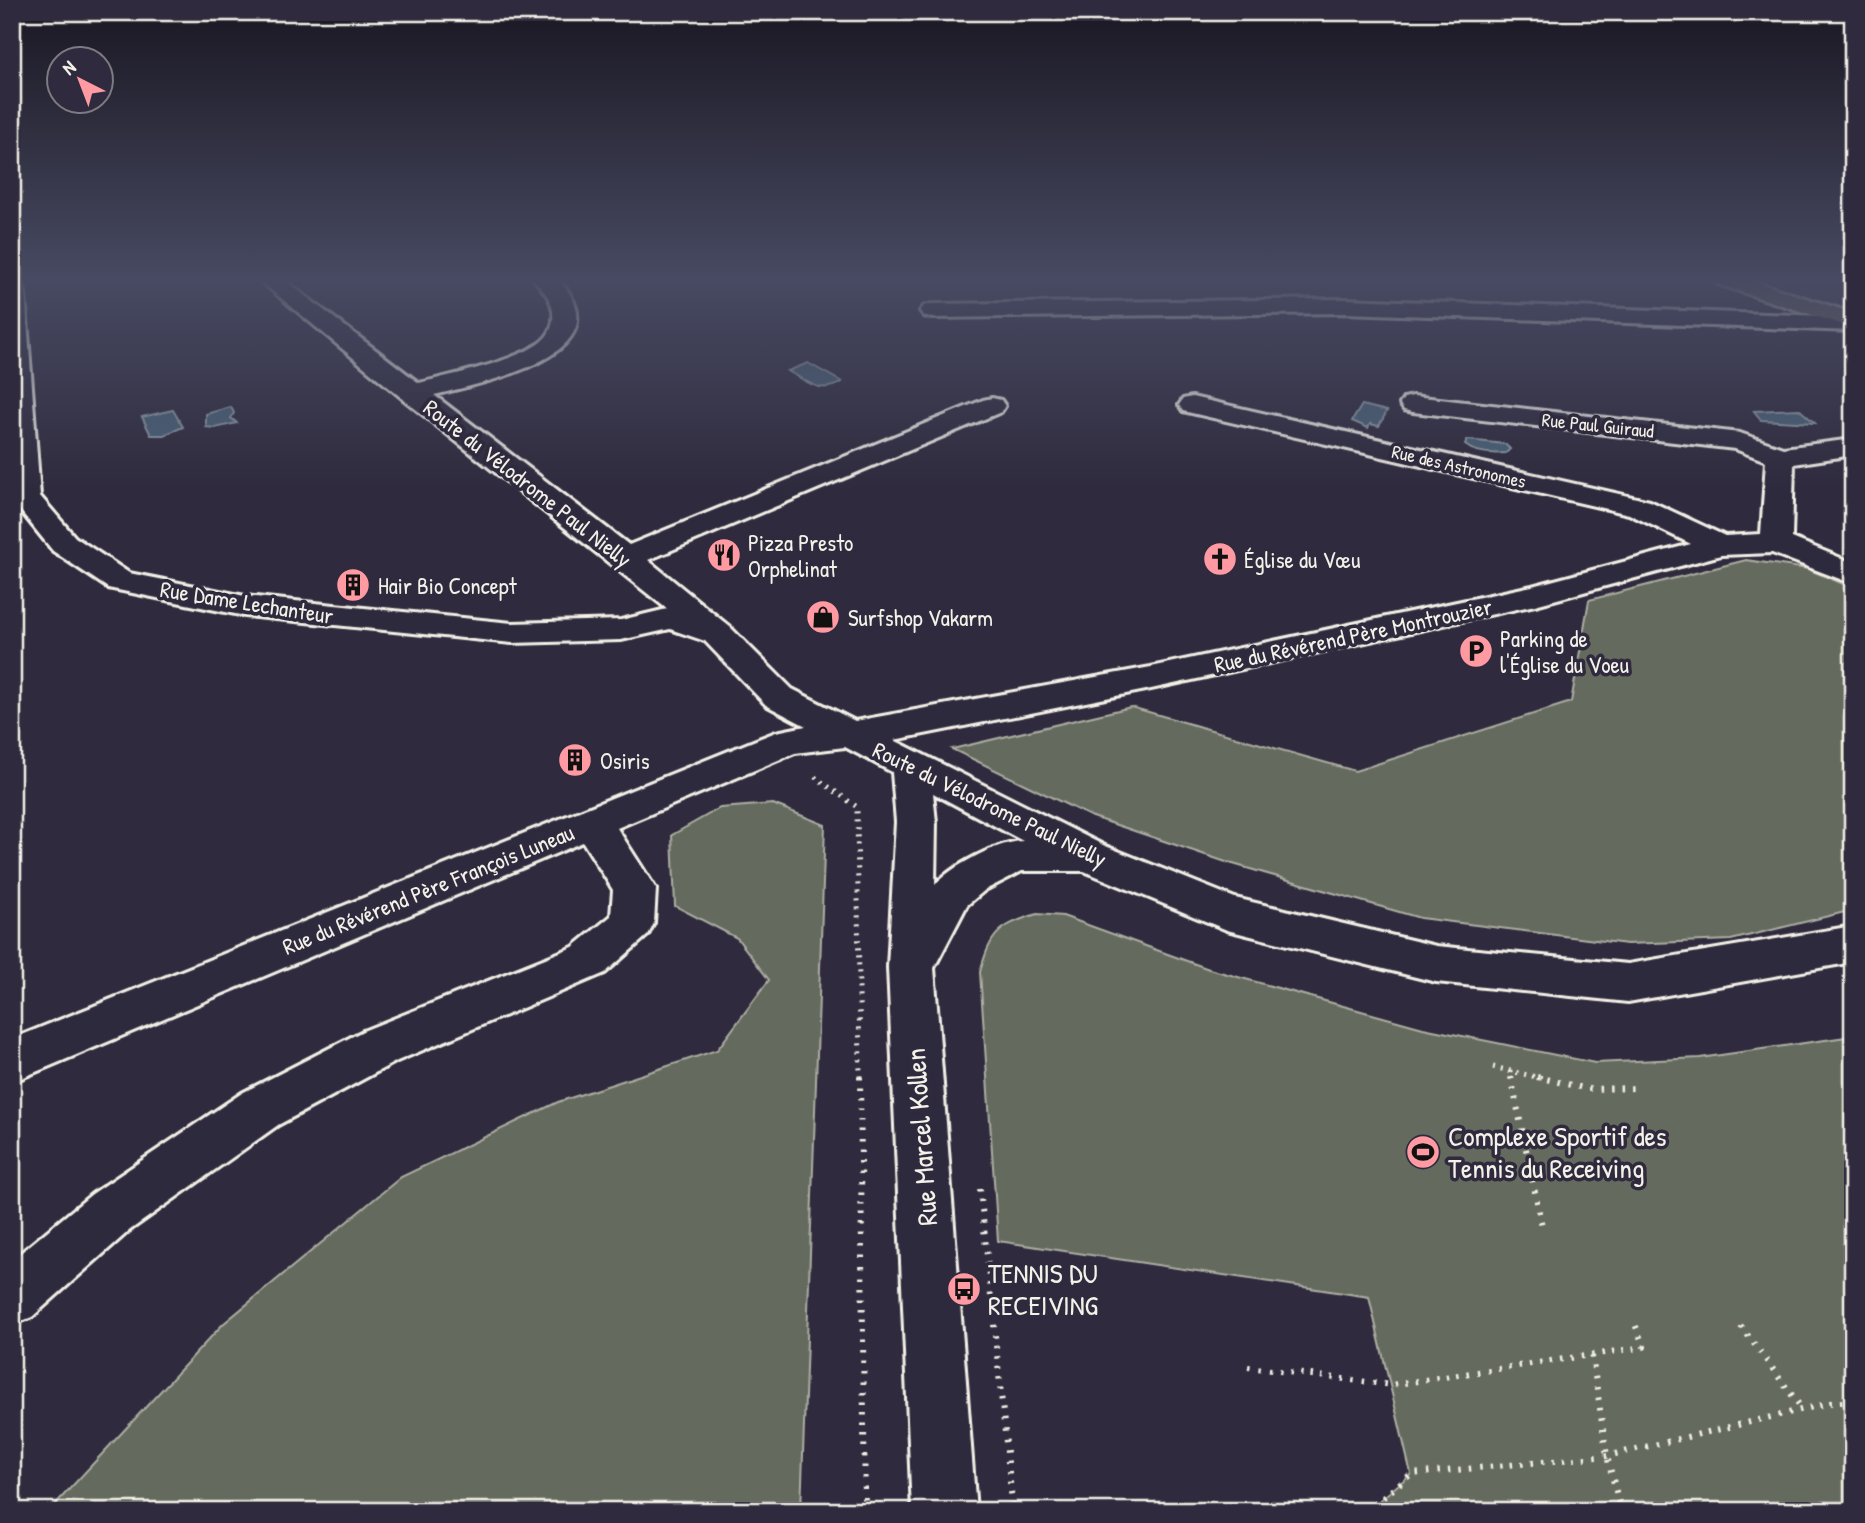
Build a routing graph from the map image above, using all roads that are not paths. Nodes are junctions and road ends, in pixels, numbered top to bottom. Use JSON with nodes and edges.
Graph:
{"nodes":[{"id":1,"x":17,"y":350,"type":"edge"},
{"id":2,"x":358,"y":350,"type":"edge"},
{"id":3,"x":542,"y":350,"type":"edge"},
{"id":4,"x":412,"y":393,"type":"junction"},
{"id":5,"x":1413,"y":404,"type":"dead end"},
{"id":6,"x":1192,"y":405,"type":"dead end"},
{"id":7,"x":992,"y":406,"type":"dead end"},
{"id":8,"x":1853,"y":447,"type":"edge"},
{"id":9,"x":1780,"y":457,"type":"junction"},
{"id":10,"x":1776,"y":543,"type":"junction"},
{"id":11,"x":1720,"y":546,"type":"junction"},
{"id":12,"x":626,"y":558,"type":"junction"},
{"id":13,"x":1853,"y":574,"type":"edge"},
{"id":14,"x":718,"y":634,"type":"junction"},
{"id":15,"x":847,"y":734,"type":"junction"},
{"id":16,"x":911,"y":764,"type":"junction"},
{"id":17,"x":592,"y":822,"type":"junction"},
{"id":18,"x":1088,"y":856,"type":"junction"},
{"id":19,"x":1853,"y":944,"type":"edge"},
{"id":20,"x":911,"y":967,"type":"junction"},
{"id":21,"x":12,"y":1061,"type":"edge"},
{"id":22,"x":12,"y":1297,"type":"edge"},
{"id":23,"x":944,"y":1511,"type":"edge"}],
"edges":[{"from":1,"to":14,"type":"street","name":"Rue Dame Lechanteur"},
{"from":2,"to":4,"type":"street","name":"Route du Vélodrome Paul Nielly"},
{"from":3,"to":4,"type":"street"},
{"from":4,"to":12,"type":"street","name":"Route du Vélodrome Paul Nielly"},
{"from":5,"to":9,"type":"street","name":"Rue Paul Guiraud"},
{"from":6,"to":11,"type":"street","name":"Rue des Astronomes"},
{"from":7,"to":12,"type":"street"},
{"from":8,"to":9,"type":"street","name":"Rue Paul Guiraud"},
{"from":9,"to":10,"type":"street"},
{"from":10,"to":11,"type":"street","name":"Rue du Révérend Père Montrouzier"},
{"from":10,"to":13,"type":"street","name":"Rue du Révérend Père Montrouzier"},
{"from":11,"to":15,"type":"street","name":"Rue du Révérend Père Montrouzier"},
{"from":12,"to":14,"type":"street","name":"Route du Vélodrome Paul Nielly"},
{"from":14,"to":15,"type":"street","name":"Route du Vélodrome Paul Nielly"},
{"from":15,"to":16,"type":"street","name":"Route du Vélodrome Paul Nielly"},
{"from":15,"to":17,"type":"street","name":"Rue du Révérend Père François Luneau"},
{"from":16,"to":18,"type":"street","name":"Route du Vélodrome Paul Nielly"},
{"from":16,"to":20,"type":"street","name":"Rue Marcel Kollen"},
{"from":17,"to":21,"type":"street","name":"Rue du Révérend Père François Luneau"},
{"from":17,"to":22,"type":"street"},
{"from":18,"to":19,"type":"street","name":"Route du Vélodrome Paul Nielly"},
{"from":18,"to":20,"type":"street"},
{"from":20,"to":23,"type":"street","name":"Rue Marcel Kollen"}]}
